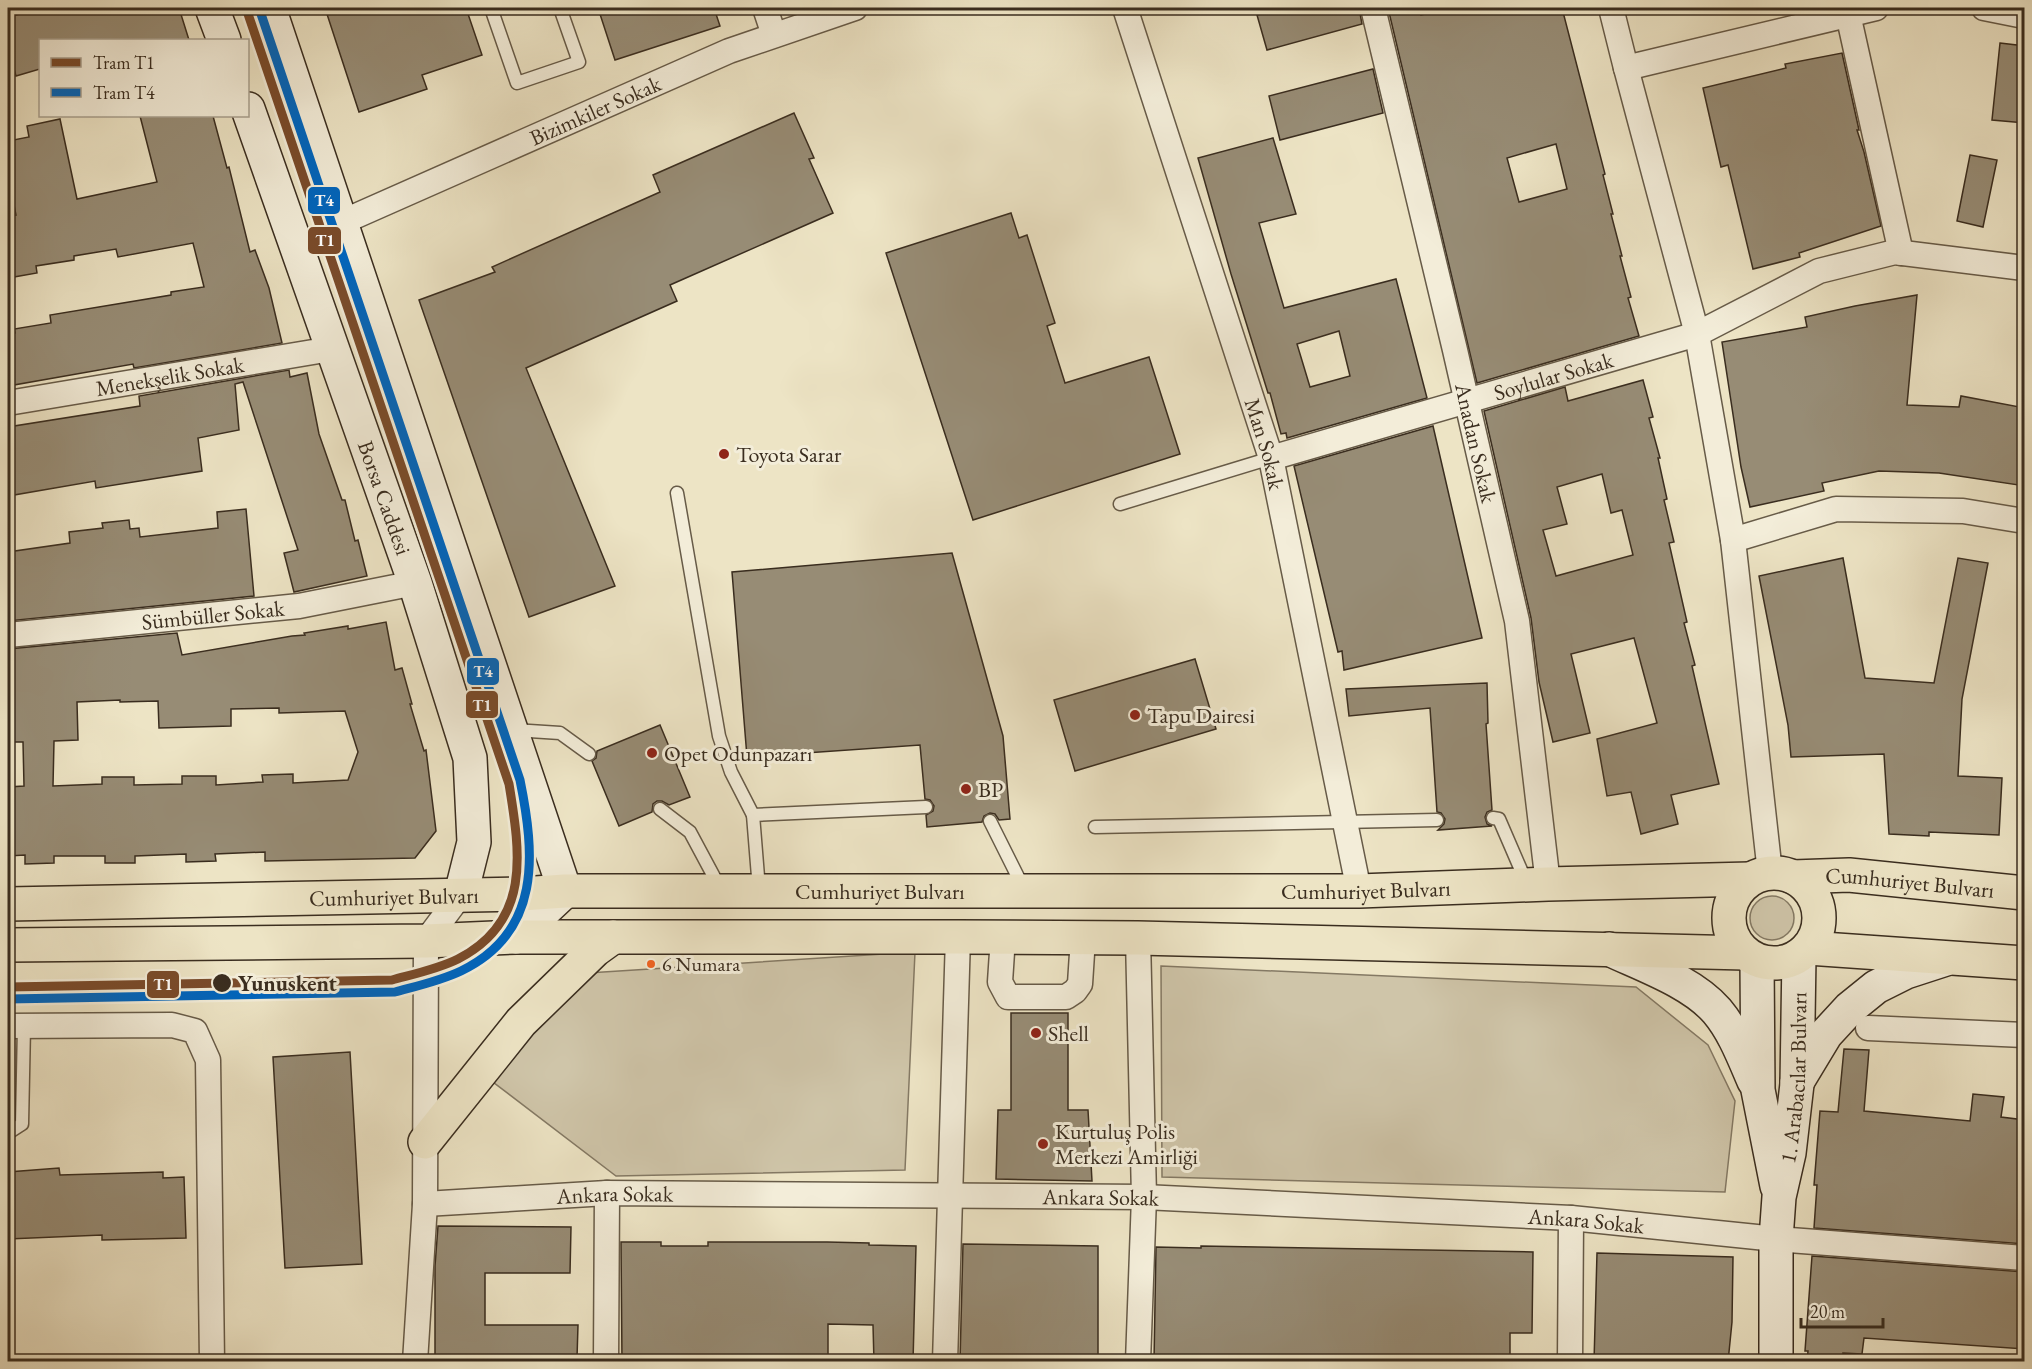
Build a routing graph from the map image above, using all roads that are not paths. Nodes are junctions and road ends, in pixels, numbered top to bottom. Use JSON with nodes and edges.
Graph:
{"nodes":[{"id":1,"x":212,"y":8,"type":"edge"},
{"id":2,"x":269,"y":8,"type":"edge"},
{"id":3,"x":491,"y":8,"type":"edge"},
{"id":4,"x":560,"y":8,"type":"edge"},
{"id":5,"x":765,"y":8,"type":"edge"},
{"id":6,"x":855,"y":8,"type":"edge"},
{"id":7,"x":1125,"y":8,"type":"edge"},
{"id":8,"x":1373,"y":8,"type":"edge"},
{"id":9,"x":1611,"y":8,"type":"edge"},
{"id":10,"x":1876,"y":8,"type":"edge"},
{"id":11,"x":1984,"y":8,"type":"edge"},
{"id":12,"x":1848,"y":14,"type":"junction"},
{"id":13,"x":2025,"y":16,"type":"edge"},
{"id":14,"x":774,"y":35,"type":"junction"},
{"id":15,"x":224,"y":39,"type":"edge"},
{"id":16,"x":1626,"y":68,"type":"junction"},
{"id":17,"x":249,"y":112,"type":"edge"},
{"id":18,"x":340,"y":223,"type":"junction"},
{"id":19,"x":1901,"y":253,"type":"junction"},
{"id":20,"x":2025,"y":268,"type":"edge"},
{"id":21,"x":1697,"y":334,"type":"junction"},
{"id":22,"x":331,"y":349,"type":"junction"},
{"id":23,"x":1467,"y":401,"type":"junction"},
{"id":24,"x":8,"y":403,"type":"edge"},
{"id":25,"x":1271,"y":458,"type":"junction"},
{"id":26,"x":677,"y":493,"type":"dead end"},
{"id":27,"x":1120,"y":504,"type":"dead end"},
{"id":28,"x":2025,"y":521,"type":"edge"},
{"id":29,"x":1733,"y":540,"type":"junction"},
{"id":30,"x":415,"y":583,"type":"junction"},
{"id":31,"x":8,"y":635,"type":"edge"},
{"id":32,"x":512,"y":730,"type":"junction"},
{"id":33,"x":589,"y":754,"type":"dead end"},
{"id":34,"x":926,"y":807,"type":"dead end"},
{"id":35,"x":660,"y":809,"type":"dead end"},
{"id":36,"x":753,"y":815,"type":"junction"},
{"id":37,"x":1493,"y":819,"type":"dead end"},
{"id":38,"x":1437,"y":820,"type":"dead end"},
{"id":39,"x":990,"y":821,"type":"dead end"},
{"id":40,"x":1346,"y":823,"type":"junction"},
{"id":41,"x":1095,"y":827,"type":"dead end"},
{"id":42,"x":1771,"y":876,"type":"junction"},
{"id":43,"x":1538,"y":884,"type":"junction"},
{"id":44,"x":565,"y":891,"type":"junction"},
{"id":45,"x":722,"y":891,"type":"junction"},
{"id":46,"x":760,"y":891,"type":"junction"},
{"id":47,"x":1025,"y":891,"type":"junction"},
{"id":48,"x":1359,"y":891,"type":"junction"},
{"id":49,"x":2025,"y":893,"type":"edge"},
{"id":50,"x":461,"y":894,"type":"junction"},
{"id":51,"x":8,"y":904,"type":"edge"},
{"id":52,"x":516,"y":937,"type":"junction"},
{"id":53,"x":613,"y":937,"type":"junction"},
{"id":54,"x":958,"y":937,"type":"junction"},
{"id":55,"x":1003,"y":937,"type":"junction"},
{"id":56,"x":1083,"y":938,"type":"junction"},
{"id":57,"x":1138,"y":938,"type":"junction"},
{"id":58,"x":426,"y":941,"type":"junction"},
{"id":59,"x":8,"y":945,"type":"edge"},
{"id":60,"x":1609,"y":949,"type":"junction"},
{"id":61,"x":1804,"y":952,"type":"junction"},
{"id":62,"x":1751,"y":957,"type":"junction"},
{"id":63,"x":1946,"y":959,"type":"junction"},
{"id":64,"x":2025,"y":963,"type":"edge"},
{"id":65,"x":16,"y":1026,"type":"edge"},
{"id":66,"x":1868,"y":1028,"type":"dead end"},
{"id":67,"x":2025,"y":1035,"type":"edge"},
{"id":68,"x":1797,"y":1084,"type":"junction"},
{"id":69,"x":1758,"y":1090,"type":"junction"},
{"id":70,"x":8,"y":1133,"type":"edge"},
{"id":71,"x":425,"y":1142,"type":"junction"},
{"id":72,"x":607,"y":1193,"type":"junction"},
{"id":73,"x":950,"y":1195,"type":"junction"},
{"id":74,"x":1144,"y":1197,"type":"junction"},
{"id":75,"x":1779,"y":1197,"type":"junction"},
{"id":76,"x":425,"y":1204,"type":"junction"},
{"id":77,"x":1571,"y":1218,"type":"junction"},
{"id":78,"x":1776,"y":1239,"type":"junction"},
{"id":79,"x":2025,"y":1258,"type":"edge"},
{"id":80,"x":212,"y":1362,"type":"edge"},
{"id":81,"x":415,"y":1362,"type":"edge"},
{"id":82,"x":606,"y":1362,"type":"edge"},
{"id":83,"x":945,"y":1362,"type":"edge"},
{"id":84,"x":1138,"y":1362,"type":"edge"},
{"id":85,"x":1570,"y":1362,"type":"edge"},
{"id":86,"x":1776,"y":1362,"type":"edge"}],
"edges":[{"from":1,"to":15,"type":"main road"},
{"from":2,"to":18,"type":"main road","name":"Borsa Caddesi"},
{"from":3,"to":4,"type":"lane"},
{"from":5,"to":14,"type":"street"},
{"from":6,"to":14,"type":"street","name":"Bizimkiler Sokak"},
{"from":7,"to":25,"type":"street","name":"Man Sokak"},
{"from":8,"to":23,"type":"street","name":"Anadan Sokak"},
{"from":9,"to":16,"type":"street"},
{"from":10,"to":12,"type":"street"},
{"from":11,"to":13,"type":"street"},
{"from":12,"to":16,"type":"street"},
{"from":12,"to":19,"type":"street"},
{"from":14,"to":18,"type":"street","name":"Bizimkiler Sokak"},
{"from":16,"to":21,"type":"street"},
{"from":17,"to":22,"type":"main road","name":"Borsa Caddesi"},
{"from":18,"to":32,"type":"main road","name":"Borsa Caddesi"},
{"from":19,"to":20,"type":"street","name":"Soylular Sokak"},
{"from":19,"to":21,"type":"street","name":"Soylular Sokak"},
{"from":21,"to":23,"type":"street","name":"Soylular Sokak"},
{"from":21,"to":29,"type":"street"},
{"from":22,"to":24,"type":"street","name":"Menekşelik Sokak"},
{"from":22,"to":30,"type":"main road","name":"Borsa Caddesi"},
{"from":23,"to":25,"type":"street","name":"Soylular Sokak"},
{"from":23,"to":43,"type":"street","name":"Anadan Sokak"},
{"from":25,"to":27,"type":"lane"},
{"from":25,"to":40,"type":"street","name":"Man Sokak"},
{"from":26,"to":36,"type":"lane"},
{"from":28,"to":29,"type":"street"},
{"from":29,"to":42,"type":"street"},
{"from":30,"to":31,"type":"street","name":"Sümbüller Sokak"},
{"from":30,"to":50,"type":"main road","name":"Borsa Caddesi"},
{"from":32,"to":33,"type":"lane"},
{"from":32,"to":44,"type":"main road","name":"Borsa Caddesi"},
{"from":34,"to":36,"type":"lane"},
{"from":35,"to":45,"type":"lane"},
{"from":36,"to":46,"type":"lane"},
{"from":37,"to":43,"type":"lane"},
{"from":38,"to":40,"type":"lane"},
{"from":39,"to":47,"type":"lane"},
{"from":40,"to":41,"type":"lane"},
{"from":40,"to":48,"type":"street","name":"Man Sokak"},
{"from":42,"to":43,"type":"main road","name":"Cumhuriyet Bulvarı"},
{"from":42,"to":49,"type":"main road","name":"Cumhuriyet Bulvarı"},
{"from":42,"to":61,"type":"main road"},
{"from":42,"to":62,"type":"main road"},
{"from":43,"to":48,"type":"main road","name":"Cumhuriyet Bulvarı"},
{"from":44,"to":45,"type":"main road","name":"Cumhuriyet Bulvarı"},
{"from":44,"to":50,"type":"main road","name":"Cumhuriyet Bulvarı"},
{"from":44,"to":52,"type":"main road"},
{"from":45,"to":46,"type":"main road","name":"Cumhuriyet Bulvarı"},
{"from":46,"to":47,"type":"main road","name":"Cumhuriyet Bulvarı"},
{"from":47,"to":48,"type":"main road","name":"Cumhuriyet Bulvarı"},
{"from":50,"to":51,"type":"main road","name":"Cumhuriyet Bulvarı"},
{"from":50,"to":58,"type":"street"},
{"from":52,"to":53,"type":"main road","name":"Cumhuriyet Bulvarı"},
{"from":52,"to":58,"type":"main road","name":"Cumhuriyet Bulvarı"},
{"from":53,"to":54,"type":"main road","name":"Cumhuriyet Bulvarı"},
{"from":53,"to":71,"type":"main road"},
{"from":54,"to":55,"type":"main road","name":"Cumhuriyet Bulvarı"},
{"from":54,"to":73,"type":"street"},
{"from":55,"to":56,"type":"main road","name":"Cumhuriyet Bulvarı"},
{"from":55,"to":56,"type":"street"},
{"from":56,"to":57,"type":"main road","name":"Cumhuriyet Bulvarı"},
{"from":57,"to":60,"type":"main road","name":"Cumhuriyet Bulvarı"},
{"from":57,"to":74,"type":"street"},
{"from":58,"to":59,"type":"main road","name":"Cumhuriyet Bulvarı"},
{"from":58,"to":71,"type":"street"},
{"from":60,"to":62,"type":"main road","name":"Cumhuriyet Bulvarı"},
{"from":60,"to":69,"type":"main road"},
{"from":61,"to":62,"type":"main road"},
{"from":61,"to":63,"type":"main road"},
{"from":61,"to":68,"type":"main road","name":"1. Arabacılar Bulvarı"},
{"from":62,"to":69,"type":"main road","name":"1. Arabacılar Bulvarı"},
{"from":63,"to":64,"type":"main road"},
{"from":63,"to":68,"type":"main road"},
{"from":65,"to":70,"type":"lane"},
{"from":65,"to":80,"type":"street"},
{"from":66,"to":67,"type":"street"},
{"from":68,"to":75,"type":"main road","name":"1. Arabacılar Bulvarı"},
{"from":69,"to":75,"type":"main road","name":"1. Arabacılar Bulvarı"},
{"from":71,"to":76,"type":"street"},
{"from":72,"to":73,"type":"street","name":"Ankara Sokak"},
{"from":72,"to":76,"type":"street","name":"Ankara Sokak"},
{"from":72,"to":82,"type":"street"},
{"from":73,"to":74,"type":"street","name":"Ankara Sokak"},
{"from":73,"to":83,"type":"street"},
{"from":74,"to":77,"type":"street","name":"Ankara Sokak"},
{"from":74,"to":84,"type":"street"},
{"from":75,"to":78,"type":"main road","name":"1. Arabacılar Bulvarı"},
{"from":76,"to":81,"type":"street"},
{"from":77,"to":78,"type":"street","name":"Ankara Sokak"},
{"from":77,"to":85,"type":"street"},
{"from":78,"to":79,"type":"street","name":"Ankara Sokak"},
{"from":78,"to":86,"type":"main road","name":"1. Arabacılar Bulvarı"}]}
